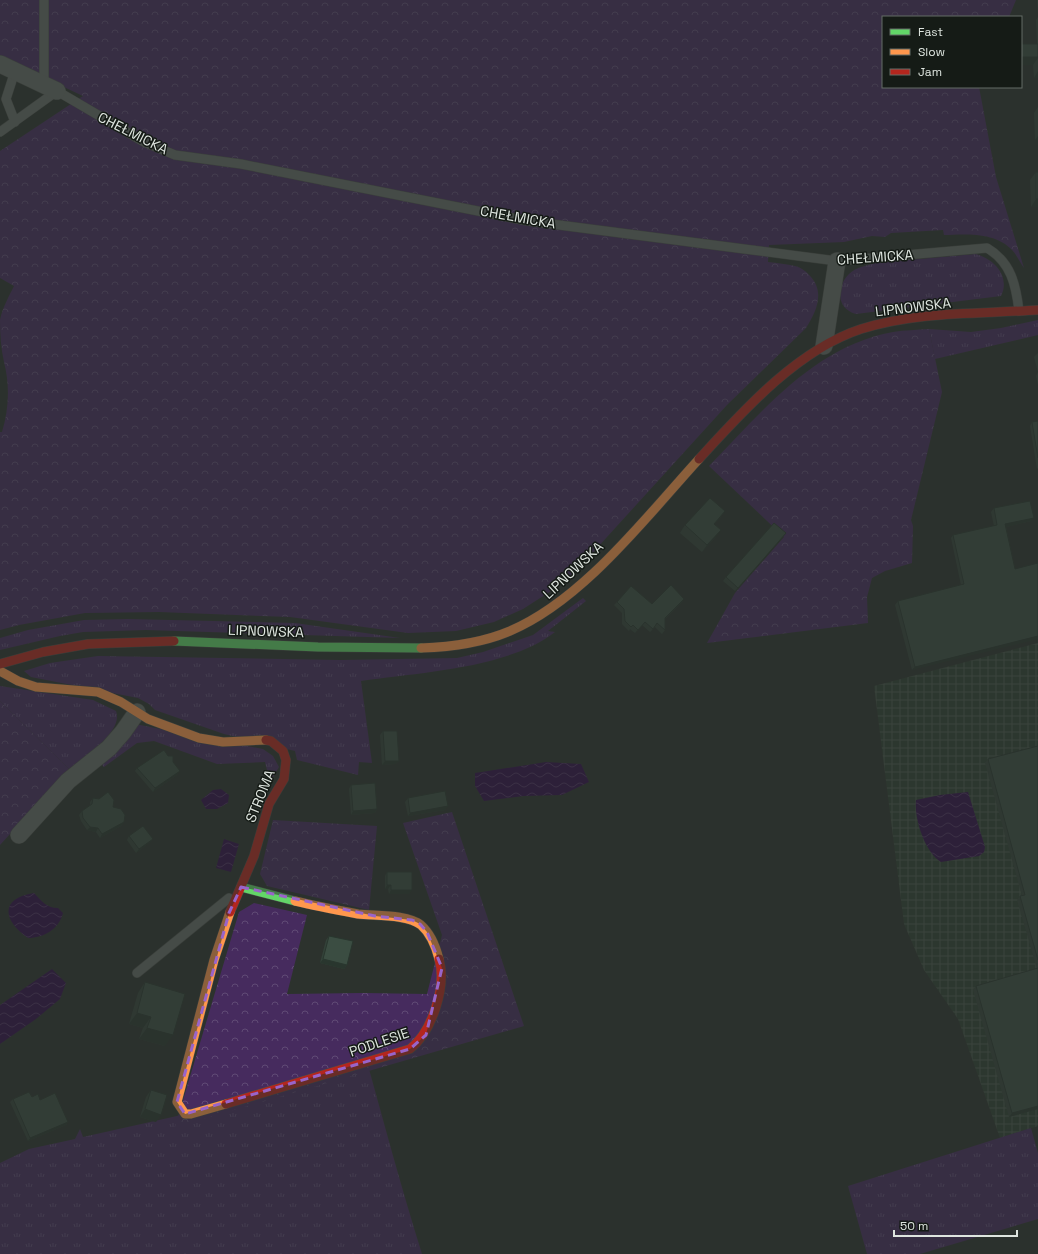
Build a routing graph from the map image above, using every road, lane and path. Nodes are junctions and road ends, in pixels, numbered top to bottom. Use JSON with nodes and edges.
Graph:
{"nodes":[{"id":1,"x":44,"y":0,"type":"edge"},
{"id":2,"x":7,"y":67,"type":"edge"},
{"id":3,"x":50,"y":88,"type":"junction"},
{"id":4,"x":15,"y":122,"type":"junction"},
{"id":5,"x":0,"y":132,"type":"edge"},
{"id":6,"x":837,"y":261,"type":"junction"},
{"id":7,"x":1038,"y":310,"type":"edge"},
{"id":8,"x":1019,"y":311,"type":"junction"},
{"id":9,"x":824,"y":346,"type":"junction"},
{"id":10,"x":0,"y":664,"type":"edge"},
{"id":11,"x":0,"y":671,"type":"edge"},
{"id":12,"x":137,"y":712,"type":"junction"},
{"id":13,"x":19,"y":835,"type":"dead end"},
{"id":14,"x":241,"y":886,"type":"junction"},
{"id":15,"x":137,"y":973,"type":"dead end"},
{"id":16,"x":180,"y":1092,"type":"joint"}],
"edges":[{"from":1,"to":3,"type":"lane"},
{"from":2,"to":3,"type":"street","name":"CHEŁMICKA"},
{"from":2,"to":4,"type":"lane"},
{"from":3,"to":4,"type":"lane"},
{"from":3,"to":6,"type":"lane","name":"CHEŁMICKA"},
{"from":4,"to":5,"type":"lane"},
{"from":6,"to":8,"type":"lane","name":"CHEŁMICKA"},
{"from":6,"to":9,"type":"street"},
{"from":7,"to":8,"type":"street","name":"LIPNOWSKA"},
{"from":8,"to":9,"type":"street","name":"LIPNOWSKA"},
{"from":9,"to":10,"type":"street","name":"LIPNOWSKA"},
{"from":11,"to":12,"type":"street","name":"STROMA"},
{"from":12,"to":13,"type":"street"},
{"from":12,"to":14,"type":"street","name":"STROMA"},
{"from":14,"to":15,"type":"lane"},
{"from":14,"to":16,"type":"street","name":"STROMA"},
{"from":14,"to":16,"type":"street","name":"PODLESIE"}]}
